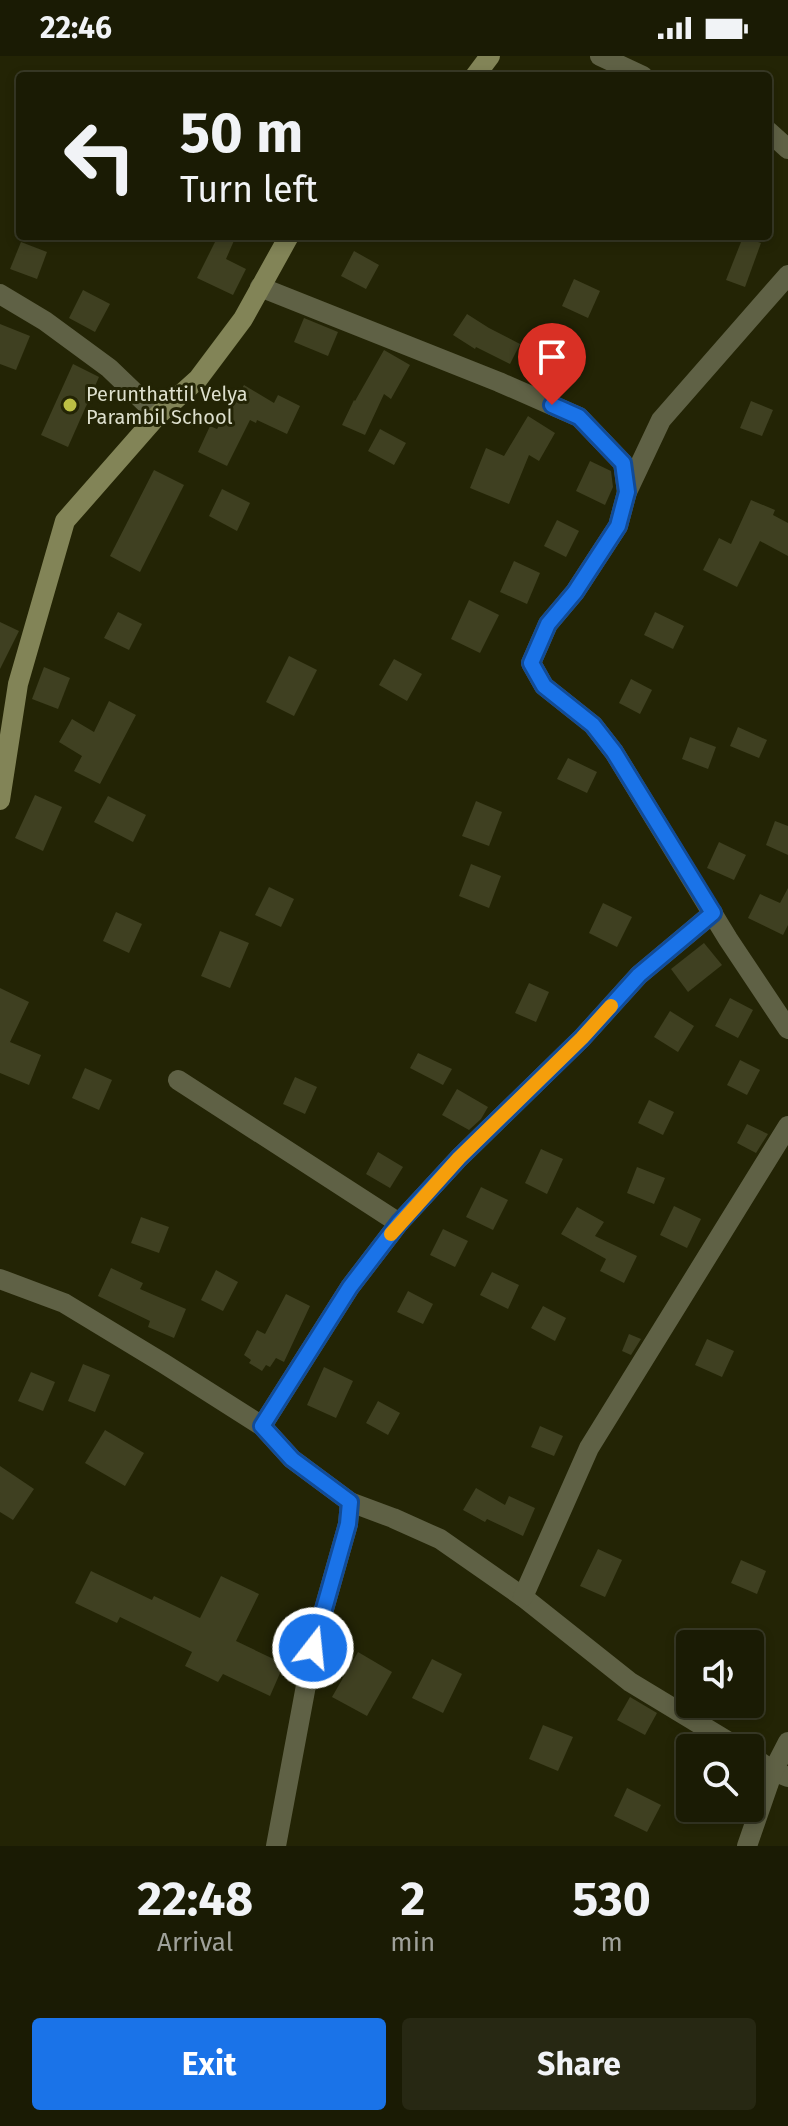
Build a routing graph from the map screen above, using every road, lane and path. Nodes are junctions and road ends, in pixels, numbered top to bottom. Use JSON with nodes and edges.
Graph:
{"nodes":[{"id":1,"x":490,"y":56,"type":"edge"},
{"id":2,"x":600,"y":56,"type":"edge"},
{"id":3,"x":478,"y":72,"type":"edge"},
{"id":4,"x":634,"y":72,"type":"edge"},
{"id":5,"x":772,"y":135,"type":"edge"},
{"id":6,"x":788,"y":149,"type":"edge"},
{"id":7,"x":287,"y":240,"type":"edge"},
{"id":8,"x":788,"y":275,"type":"edge"},
{"id":9,"x":260,"y":287,"type":"junction"},
{"id":10,"x":0,"y":294,"type":"edge"},
{"id":11,"x":158,"y":415,"type":"junction"},
{"id":12,"x":627,"y":492,"type":"junction"},
{"id":13,"x":0,"y":800,"type":"edge"},
{"id":14,"x":713,"y":913,"type":"junction"},
{"id":15,"x":788,"y":1029,"type":"edge"},
{"id":16,"x":178,"y":1080,"type":"dead end"},
{"id":17,"x":788,"y":1126,"type":"edge"},
{"id":18,"x":399,"y":1223,"type":"junction"},
{"id":19,"x":0,"y":1279,"type":"edge"},
{"id":20,"x":262,"y":1426,"type":"junction"},
{"id":21,"x":350,"y":1502,"type":"junction"},
{"id":22,"x":523,"y":1597,"type":"junction"},
{"id":23,"x":716,"y":1734,"type":"edge"},
{"id":24,"x":788,"y":1742,"type":"edge"},
{"id":25,"x":780,"y":1774,"type":"edge"},
{"id":26,"x":276,"y":1846,"type":"edge"},
{"id":27,"x":747,"y":1846,"type":"edge"}],
"edges":[{"from":1,"to":3,"type":"main road"},
{"from":2,"to":4,"type":"street"},
{"from":5,"to":6,"type":"street"},
{"from":7,"to":9,"type":"main road"},
{"from":8,"to":12,"type":"street"},
{"from":9,"to":11,"type":"main road"},
{"from":9,"to":12,"type":"street"},
{"from":10,"to":11,"type":"street"},
{"from":11,"to":13,"type":"main road"},
{"from":12,"to":14,"type":"street"},
{"from":14,"to":15,"type":"street"},
{"from":14,"to":18,"type":"street"},
{"from":16,"to":18,"type":"street"},
{"from":17,"to":22,"type":"street"},
{"from":18,"to":20,"type":"street"},
{"from":19,"to":20,"type":"street"},
{"from":20,"to":21,"type":"street"},
{"from":21,"to":22,"type":"street"},
{"from":21,"to":26,"type":"street"},
{"from":22,"to":23,"type":"street"},
{"from":24,"to":25,"type":"street"},
{"from":25,"to":27,"type":"street"}]}
